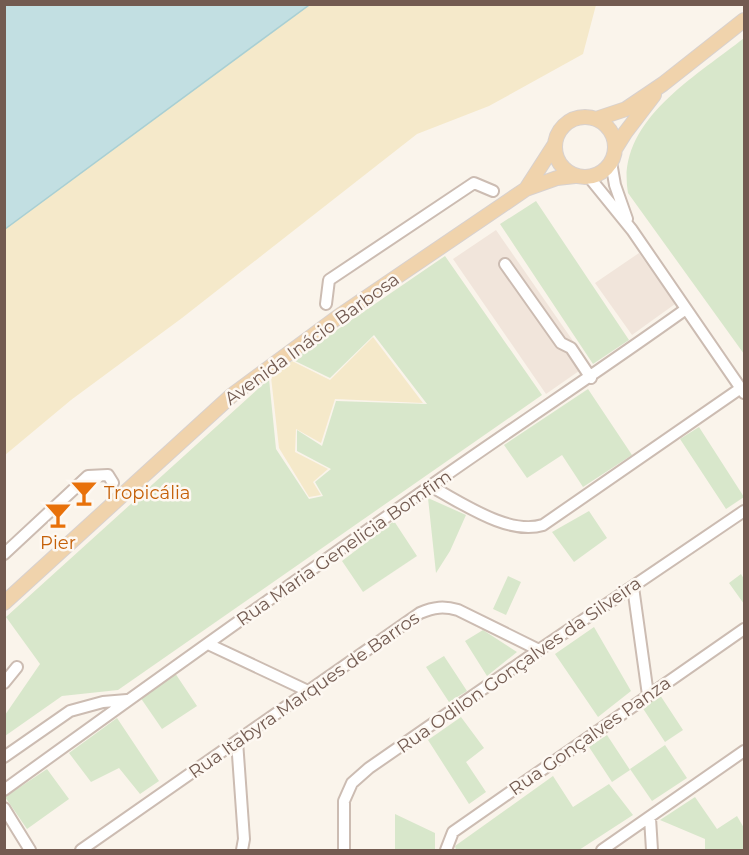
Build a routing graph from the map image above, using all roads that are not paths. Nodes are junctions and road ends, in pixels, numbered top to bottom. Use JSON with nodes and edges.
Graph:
{"nodes":[{"id":1,"x":744,"y":20,"type":"edge"},
{"id":2,"x":663,"y":84,"type":"junction"},
{"id":3,"x":596,"y":120,"type":"junction"},
{"id":4,"x":555,"y":144,"type":"junction"},
{"id":5,"x":613,"y":156,"type":"junction"},
{"id":6,"x":575,"y":176,"type":"junction"},
{"id":7,"x":589,"y":177,"type":"junction"},
{"id":8,"x":526,"y":189,"type":"junction"},
{"id":9,"x":493,"y":192,"type":"dead end"},
{"id":10,"x":632,"y":230,"type":"junction"},
{"id":11,"x":505,"y":264,"type":"dead end"},
{"id":12,"x":326,"y":304,"type":"dead end"},
{"id":13,"x":686,"y":309,"type":"junction"},
{"id":14,"x":591,"y":378,"type":"junction"},
{"id":15,"x":743,"y":391,"type":"edge"},
{"id":16,"x":113,"y":483,"type":"dead end"},
{"id":17,"x":430,"y":486,"type":"junction"},
{"id":18,"x":744,"y":511,"type":"edge"},
{"id":19,"x":4,"y":554,"type":"edge"},
{"id":20,"x":633,"y":586,"type":"junction"},
{"id":21,"x":4,"y":603,"type":"edge"},
{"id":22,"x":744,"y":629,"type":"edge"},
{"id":23,"x":208,"y":644,"type":"junction"},
{"id":24,"x":539,"y":650,"type":"junction"},
{"id":25,"x":17,"y":667,"type":"dead end"},
{"id":26,"x":4,"y":683,"type":"edge"},
{"id":27,"x":308,"y":692,"type":"junction"},
{"id":28,"x":648,"y":695,"type":"junction"},
{"id":29,"x":128,"y":700,"type":"junction"},
{"id":30,"x":237,"y":741,"type":"junction"},
{"id":31,"x":744,"y":751,"type":"edge"},
{"id":32,"x":4,"y":757,"type":"edge"},
{"id":33,"x":4,"y":790,"type":"edge"},
{"id":34,"x":4,"y":808,"type":"edge"},
{"id":35,"x":650,"y":818,"type":"junction"},
{"id":36,"x":30,"y":850,"type":"edge"},
{"id":37,"x":81,"y":850,"type":"edge"},
{"id":38,"x":242,"y":850,"type":"edge"},
{"id":39,"x":345,"y":850,"type":"edge"},
{"id":40,"x":446,"y":850,"type":"edge"},
{"id":41,"x":602,"y":850,"type":"edge"},
{"id":42,"x":652,"y":850,"type":"edge"}],
"edges":[{"from":1,"to":2,"type":"main road"},
{"from":2,"to":3,"type":"main road"},
{"from":2,"to":5,"type":"main road"},
{"from":3,"to":4,"type":"main road"},
{"from":3,"to":5,"type":"main road"},
{"from":4,"to":6,"type":"main road"},
{"from":4,"to":8,"type":"main road","name":"Avenida Inácio Barbosa"},
{"from":5,"to":7,"type":"main road"},
{"from":5,"to":10,"type":"street"},
{"from":6,"to":7,"type":"main road"},
{"from":6,"to":8,"type":"main road","name":"Avenida Inácio Barbosa"},
{"from":7,"to":10,"type":"street"},
{"from":8,"to":21,"type":"main road","name":"Avenida Inácio Barbosa"},
{"from":9,"to":12,"type":"street"},
{"from":10,"to":13,"type":"street"},
{"from":11,"to":14,"type":"street"},
{"from":13,"to":14,"type":"street","name":"Rua Maria Genelicia Bomfim"},
{"from":13,"to":15,"type":"street"},
{"from":14,"to":17,"type":"street","name":"Rua Maria Genelicia Bomfim"},
{"from":15,"to":17,"type":"street"},
{"from":16,"to":19,"type":"street"},
{"from":17,"to":23,"type":"street","name":"Rua Maria Genelicia Bomfim"},
{"from":18,"to":20,"type":"street","name":"Rua Odilon Gonçalves da Silveira"},
{"from":20,"to":24,"type":"street","name":"Rua Odilon Gonçalves da Silveira"},
{"from":20,"to":28,"type":"street"},
{"from":22,"to":28,"type":"street","name":"Rua Gonçalves Panza"},
{"from":23,"to":27,"type":"street"},
{"from":23,"to":29,"type":"street","name":"Rua Maria Genelicia Bomfim"},
{"from":24,"to":27,"type":"street","name":"Rua Itabyra Marques de Barros"},
{"from":24,"to":39,"type":"street","name":"Rua Odilon Gonçalves da Silveira"},
{"from":25,"to":26,"type":"street"},
{"from":27,"to":30,"type":"street","name":"Rua Itabyra Marques de Barros"},
{"from":28,"to":40,"type":"street","name":"Rua Gonçalves Panza"},
{"from":29,"to":32,"type":"street"},
{"from":29,"to":33,"type":"street","name":"Rua Maria Genelicia Bomfim"},
{"from":30,"to":37,"type":"street","name":"Rua Itabyra Marques de Barros"},
{"from":30,"to":38,"type":"street"},
{"from":31,"to":35,"type":"street"},
{"from":34,"to":36,"type":"street"},
{"from":35,"to":41,"type":"street"},
{"from":35,"to":42,"type":"street"}]}
